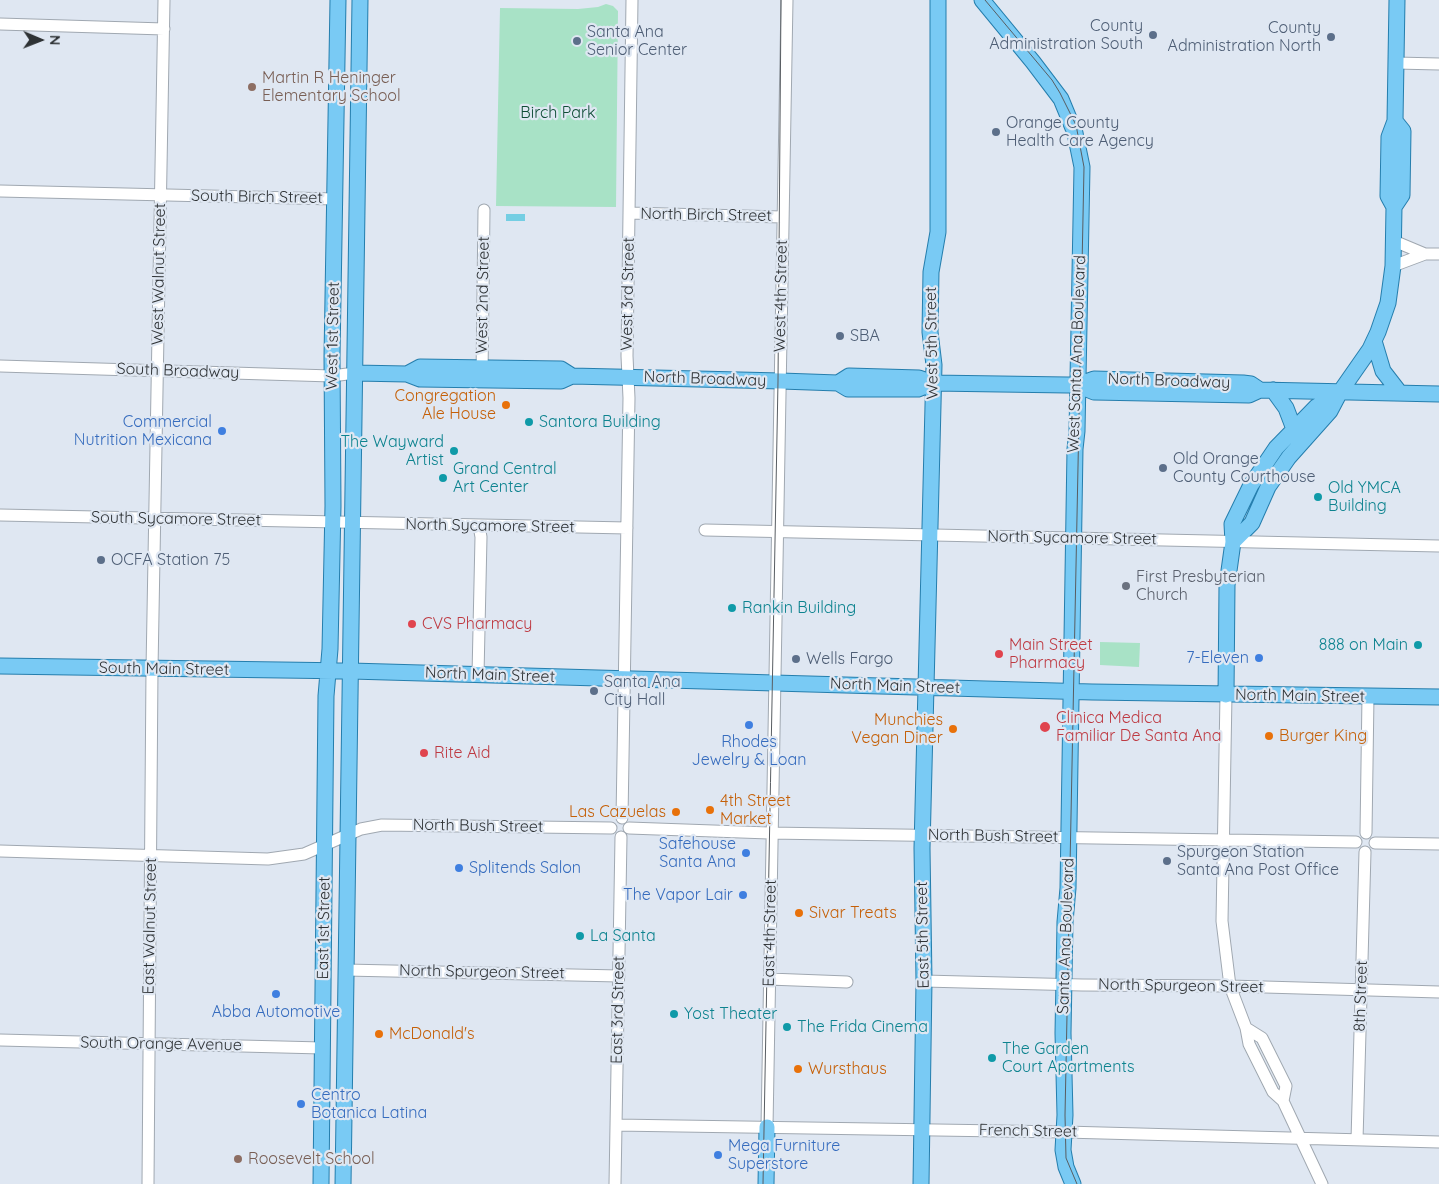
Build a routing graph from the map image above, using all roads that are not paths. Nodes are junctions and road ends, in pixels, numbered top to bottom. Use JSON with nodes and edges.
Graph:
{"nodes":[{"id":1,"x":164,"y":0,"type":"edge"},
{"id":2,"x":338,"y":0,"type":"edge"},
{"id":3,"x":360,"y":0,"type":"edge"},
{"id":4,"x":632,"y":0,"type":"edge"},
{"id":5,"x":787,"y":0,"type":"edge"},
{"id":6,"x":938,"y":0,"type":"edge"},
{"id":7,"x":982,"y":0,"type":"edge"},
{"id":8,"x":1397,"y":0,"type":"edge"},
{"id":9,"x":0,"y":24,"type":"edge"},
{"id":10,"x":164,"y":29,"type":"junction"},
{"id":11,"x":1396,"y":63,"type":"junction"},
{"id":12,"x":1439,"y":64,"type":"edge"},
{"id":13,"x":0,"y":191,"type":"edge"},
{"id":14,"x":161,"y":195,"type":"junction"},
{"id":15,"x":335,"y":199,"type":"junction"},
{"id":16,"x":484,"y":210,"type":"dead end"},
{"id":17,"x":630,"y":214,"type":"junction"},
{"id":18,"x":782,"y":217,"type":"junction"},
{"id":19,"x":1394,"y":240,"type":"junction"},
{"id":20,"x":1425,"y":254,"type":"junction"},
{"id":21,"x":1439,"y":254,"type":"edge"},
{"id":22,"x":1394,"y":266,"type":"junction"},
{"id":23,"x":1374,"y":341,"type":"junction"},
{"id":24,"x":0,"y":366,"type":"edge"},
{"id":25,"x":157,"y":370,"type":"junction"},
{"id":26,"x":355,"y":373,"type":"junction"},
{"id":27,"x":482,"y":374,"type":"junction"},
{"id":28,"x":332,"y":376,"type":"junction"},
{"id":29,"x":628,"y":377,"type":"junction"},
{"id":30,"x":780,"y":381,"type":"junction"},
{"id":31,"x":934,"y":383,"type":"junction"},
{"id":32,"x":1077,"y":385,"type":"junction"},
{"id":33,"x":1266,"y":390,"type":"junction"},
{"id":34,"x":1340,"y":392,"type":"junction"},
{"id":35,"x":1400,"y":393,"type":"junction"},
{"id":36,"x":1439,"y":394,"type":"edge"},
{"id":37,"x":1294,"y":429,"type":"junction"},
{"id":38,"x":0,"y":515,"type":"edge"},
{"id":39,"x":155,"y":518,"type":"junction"},
{"id":40,"x":332,"y":523,"type":"junction"},
{"id":41,"x":353,"y":523,"type":"junction"},
{"id":42,"x":479,"y":526,"type":"junction"},
{"id":43,"x":626,"y":528,"type":"junction"},
{"id":44,"x":705,"y":530,"type":"dead end"},
{"id":45,"x":778,"y":532,"type":"junction"},
{"id":46,"x":931,"y":535,"type":"junction"},
{"id":47,"x":1074,"y":538,"type":"junction"},
{"id":48,"x":1233,"y":542,"type":"junction"},
{"id":49,"x":1439,"y":546,"type":"edge"},
{"id":50,"x":0,"y":666,"type":"edge"},
{"id":51,"x":152,"y":668,"type":"junction"},
{"id":52,"x":328,"y":671,"type":"junction"},
{"id":53,"x":351,"y":671,"type":"junction"},
{"id":54,"x":478,"y":675,"type":"junction"},
{"id":55,"x":624,"y":679,"type":"junction"},
{"id":56,"x":775,"y":682,"type":"junction"},
{"id":57,"x":925,"y":686,"type":"junction"},
{"id":58,"x":1071,"y":691,"type":"junction"},
{"id":59,"x":1226,"y":695,"type":"junction"},
{"id":60,"x":1368,"y":696,"type":"junction"},
{"id":61,"x":1439,"y":697,"type":"edge"},
{"id":62,"x":1070,"y":740,"type":"joint"},
{"id":63,"x":622,"y":818,"type":"junction"},
{"id":64,"x":611,"y":828,"type":"junction"},
{"id":65,"x":625,"y":832,"type":"junction"},
{"id":66,"x":772,"y":833,"type":"junction"},
{"id":67,"x":1366,"y":833,"type":"junction"},
{"id":68,"x":922,"y":834,"type":"junction"},
{"id":69,"x":348,"y":835,"type":"junction"},
{"id":70,"x":1068,"y":838,"type":"junction"},
{"id":71,"x":1224,"y":841,"type":"junction"},
{"id":72,"x":1356,"y":842,"type":"junction"},
{"id":73,"x":1375,"y":843,"type":"junction"},
{"id":74,"x":1439,"y":844,"type":"edge"},
{"id":75,"x":325,"y":845,"type":"junction"},
{"id":76,"x":0,"y":851,"type":"edge"},
{"id":77,"x":1365,"y":852,"type":"junction"},
{"id":78,"x":150,"y":855,"type":"junction"},
{"id":79,"x":346,"y":970,"type":"junction"},
{"id":80,"x":619,"y":976,"type":"junction"},
{"id":81,"x":769,"y":979,"type":"junction"},
{"id":82,"x":924,"y":981,"type":"junction"},
{"id":83,"x":847,"y":982,"type":"dead end"},
{"id":84,"x":1065,"y":984,"type":"junction"},
{"id":85,"x":1230,"y":986,"type":"junction"},
{"id":86,"x":1361,"y":990,"type":"junction"},
{"id":87,"x":1439,"y":992,"type":"edge"},
{"id":88,"x":0,"y":1040,"type":"edge"},
{"id":89,"x":148,"y":1043,"type":"junction"},
{"id":90,"x":322,"y":1048,"type":"junction"},
{"id":91,"x":616,"y":1125,"type":"junction"},
{"id":92,"x":767,"y":1127,"type":"junction"},
{"id":93,"x":922,"y":1130,"type":"junction"},
{"id":94,"x":1062,"y":1132,"type":"junction"},
{"id":95,"x":1300,"y":1138,"type":"junction"},
{"id":96,"x":1358,"y":1140,"type":"junction"},
{"id":97,"x":1439,"y":1142,"type":"edge"},
{"id":98,"x":1068,"y":1181,"type":"edge"},
{"id":99,"x":148,"y":1184,"type":"edge"},
{"id":100,"x":321,"y":1184,"type":"edge"},
{"id":101,"x":343,"y":1184,"type":"edge"},
{"id":102,"x":615,"y":1184,"type":"edge"},
{"id":103,"x":766,"y":1184,"type":"edge"},
{"id":104,"x":921,"y":1184,"type":"edge"},
{"id":105,"x":1322,"y":1184,"type":"edge"}],
"edges":[{"from":1,"to":10,"type":"street","name":"West Walnut Street"},
{"from":2,"to":15,"type":"main road","name":"West 1st Street"},
{"from":3,"to":26,"type":"main road","name":"West 1st Street"},
{"from":4,"to":17,"type":"street","name":"West 3rd Street"},
{"from":5,"to":18,"type":"street","name":"West 4th Street"},
{"from":6,"to":31,"type":"main road","name":"West 5th Street"},
{"from":7,"to":32,"type":"main road","name":"West Santa Ana Boulevard"},
{"from":8,"to":11,"type":"main road"},
{"from":9,"to":10,"type":"street"},
{"from":10,"to":14,"type":"street","name":"West Walnut Street"},
{"from":11,"to":12,"type":"street"},
{"from":11,"to":19,"type":"main road"},
{"from":13,"to":14,"type":"street","name":"South Birch Street"},
{"from":14,"to":15,"type":"street","name":"South Birch Street"},
{"from":14,"to":25,"type":"street","name":"West Walnut Street"},
{"from":15,"to":28,"type":"main road","name":"West 1st Street"},
{"from":16,"to":27,"type":"street","name":"West 2nd Street"},
{"from":17,"to":18,"type":"street","name":"North Birch Street"},
{"from":17,"to":29,"type":"street","name":"West 3rd Street"},
{"from":18,"to":30,"type":"street","name":"West 4th Street"},
{"from":19,"to":20,"type":"street"},
{"from":19,"to":22,"type":"main road"},
{"from":20,"to":21,"type":"street"},
{"from":20,"to":22,"type":"street"},
{"from":22,"to":23,"type":"main road"},
{"from":23,"to":34,"type":"main road"},
{"from":23,"to":35,"type":"main road"},
{"from":24,"to":25,"type":"street","name":"South Broadway"},
{"from":25,"to":28,"type":"street","name":"South Broadway"},
{"from":25,"to":39,"type":"street","name":"West Walnut Street"},
{"from":26,"to":27,"type":"main road","name":"North Broadway"},
{"from":26,"to":28,"type":"street","name":"South Broadway"},
{"from":26,"to":41,"type":"main road","name":"West 1st Street"},
{"from":27,"to":29,"type":"main road","name":"North Broadway"},
{"from":28,"to":40,"type":"main road","name":"West 1st Street"},
{"from":29,"to":30,"type":"main road","name":"North Broadway"},
{"from":29,"to":43,"type":"street","name":"West 3rd Street"},
{"from":30,"to":31,"type":"main road","name":"North Broadway"},
{"from":30,"to":45,"type":"street","name":"West 4th Street"},
{"from":31,"to":32,"type":"main road","name":"North Broadway"},
{"from":31,"to":46,"type":"main road","name":"West 5th Street"},
{"from":32,"to":33,"type":"main road","name":"North Broadway"},
{"from":32,"to":47,"type":"main road","name":"West Santa Ana Boulevard"},
{"from":33,"to":34,"type":"main road","name":"North Broadway"},
{"from":33,"to":37,"type":"main road"},
{"from":34,"to":35,"type":"main road","name":"North Broadway"},
{"from":34,"to":37,"type":"main road"},
{"from":34,"to":48,"type":"main road"},
{"from":35,"to":36,"type":"main road","name":"North Broadway"},
{"from":37,"to":48,"type":"main road"},
{"from":38,"to":39,"type":"street","name":"South Sycamore Street"},
{"from":39,"to":40,"type":"street","name":"South Sycamore Street"},
{"from":39,"to":51,"type":"street","name":"West Walnut Street"},
{"from":40,"to":41,"type":"street","name":"South Sycamore Street"},
{"from":40,"to":52,"type":"main road","name":"West 1st Street"},
{"from":41,"to":42,"type":"street","name":"North Sycamore Street"},
{"from":41,"to":53,"type":"main road","name":"West 1st Street"},
{"from":42,"to":43,"type":"street","name":"North Sycamore Street"},
{"from":42,"to":54,"type":"street"},
{"from":43,"to":55,"type":"street","name":"West 3rd Street"},
{"from":44,"to":45,"type":"street","name":"North Sycamore Street"},
{"from":45,"to":46,"type":"street","name":"North Sycamore Street"},
{"from":45,"to":56,"type":"street","name":"West 4th Street"},
{"from":46,"to":47,"type":"street","name":"North Sycamore Street"},
{"from":46,"to":57,"type":"main road","name":"West 5th Street"},
{"from":47,"to":48,"type":"street","name":"North Sycamore Street"},
{"from":47,"to":58,"type":"main road","name":"West Santa Ana Boulevard"},
{"from":48,"to":49,"type":"street","name":"North Sycamore Street"},
{"from":48,"to":59,"type":"main road"},
{"from":50,"to":51,"type":"main road","name":"South Main Street"},
{"from":51,"to":52,"type":"main road","name":"South Main Street"},
{"from":51,"to":78,"type":"street","name":"East Walnut Street"},
{"from":52,"to":53,"type":"main road","name":"South Main Street"},
{"from":52,"to":75,"type":"main road","name":"East 1st Street"},
{"from":53,"to":54,"type":"main road","name":"North Main Street"},
{"from":53,"to":69,"type":"main road","name":"East 1st Street"},
{"from":54,"to":55,"type":"main road","name":"North Main Street"},
{"from":55,"to":56,"type":"main road","name":"North Main Street"},
{"from":55,"to":63,"type":"street"},
{"from":56,"to":57,"type":"main road","name":"North Main Street"},
{"from":56,"to":66,"type":"street","name":"East 4th Street"},
{"from":57,"to":58,"type":"main road","name":"North Main Street"},
{"from":57,"to":68,"type":"main road","name":"East 5th Street"},
{"from":58,"to":59,"type":"main road","name":"North Main Street"},
{"from":58,"to":62,"type":"main road","name":"West Santa Ana Boulevard"},
{"from":59,"to":60,"type":"main road","name":"North Main Street"},
{"from":59,"to":71,"type":"street"},
{"from":60,"to":61,"type":"main road","name":"North Main Street"},
{"from":60,"to":67,"type":"street"},
{"from":62,"to":70,"type":"main road","name":"Santa Ana Boulevard"},
{"from":63,"to":64,"type":"street"},
{"from":63,"to":65,"type":"street"},
{"from":64,"to":65,"type":"street"},
{"from":64,"to":69,"type":"street","name":"North Bush Street"},
{"from":65,"to":66,"type":"street","name":"North Bush Street"},
{"from":65,"to":80,"type":"street","name":"East 3rd Street"},
{"from":66,"to":68,"type":"street","name":"North Bush Street"},
{"from":66,"to":81,"type":"street","name":"East 4th Street"},
{"from":67,"to":72,"type":"street"},
{"from":67,"to":73,"type":"street"},
{"from":68,"to":70,"type":"street","name":"North Bush Street"},
{"from":68,"to":82,"type":"main road","name":"East 5th Street"},
{"from":69,"to":75,"type":"street","name":"North Bush Street"},
{"from":69,"to":79,"type":"main road","name":"East 1st Street"},
{"from":70,"to":71,"type":"street","name":"North Bush Street"},
{"from":70,"to":84,"type":"main road","name":"Santa Ana Boulevard"},
{"from":71,"to":72,"type":"street","name":"North Bush Street"},
{"from":71,"to":85,"type":"street"},
{"from":72,"to":77,"type":"street"},
{"from":73,"to":74,"type":"street"},
{"from":73,"to":77,"type":"street"},
{"from":75,"to":78,"type":"street","name":"North Bush Street"},
{"from":75,"to":90,"type":"main road","name":"East 1st Street"},
{"from":76,"to":78,"type":"street","name":"North Bush Street"},
{"from":77,"to":86,"type":"street","name":"8th Street"},
{"from":78,"to":89,"type":"street","name":"East Walnut Street"},
{"from":79,"to":80,"type":"street","name":"North Spurgeon Street"},
{"from":79,"to":101,"type":"main road","name":"East 1st Street"},
{"from":80,"to":91,"type":"street","name":"East 3rd Street"},
{"from":81,"to":83,"type":"street"},
{"from":81,"to":92,"type":"street","name":"East 4th Street"},
{"from":82,"to":84,"type":"street","name":"North Spurgeon Street"},
{"from":82,"to":93,"type":"main road","name":"East 5th Street"},
{"from":84,"to":85,"type":"street","name":"North Spurgeon Street"},
{"from":84,"to":94,"type":"main road","name":"Santa Ana Boulevard"},
{"from":85,"to":86,"type":"street","name":"North Spurgeon Street"},
{"from":85,"to":95,"type":"street"},
{"from":86,"to":87,"type":"street","name":"North Spurgeon Street"},
{"from":86,"to":96,"type":"street","name":"8th Street"},
{"from":88,"to":89,"type":"street","name":"South Orange Avenue"},
{"from":89,"to":90,"type":"street","name":"South Orange Avenue"},
{"from":89,"to":99,"type":"street","name":"East Walnut Street"},
{"from":90,"to":100,"type":"main road","name":"East 1st Street"},
{"from":91,"to":92,"type":"street","name":"French Street"},
{"from":91,"to":102,"type":"street","name":"East 3rd Street"},
{"from":92,"to":93,"type":"street","name":"French Street"},
{"from":92,"to":103,"type":"main road","name":"East 4th Street"},
{"from":93,"to":94,"type":"street","name":"French Street"},
{"from":93,"to":104,"type":"main road","name":"East 5th Street"},
{"from":94,"to":95,"type":"street","name":"French Street"},
{"from":94,"to":98,"type":"main road","name":"Santa Ana Boulevard"},
{"from":95,"to":96,"type":"street","name":"French Street"},
{"from":95,"to":105,"type":"street"},
{"from":96,"to":97,"type":"street","name":"French Street"}]}
